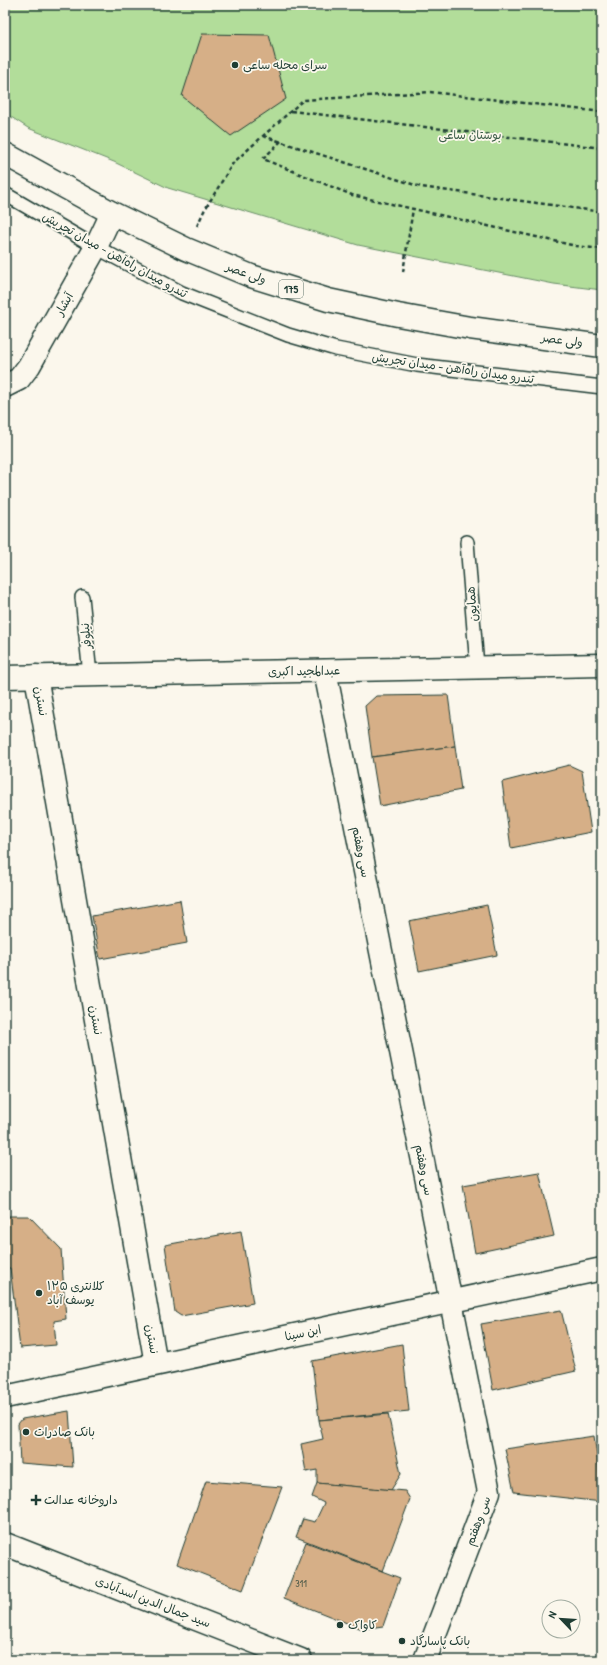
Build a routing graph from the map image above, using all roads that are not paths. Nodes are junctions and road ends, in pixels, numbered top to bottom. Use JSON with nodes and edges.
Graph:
{"nodes":[{"id":1,"x":5,"y":154,"type":"edge"},
{"id":2,"x":5,"y":194,"type":"edge"},
{"id":3,"x":112,"y":213,"type":"junction"},
{"id":4,"x":96,"y":247,"type":"junction"},
{"id":5,"x":602,"y":346,"type":"edge"},
{"id":6,"x":5,"y":386,"type":"edge"},
{"id":7,"x":602,"y":387,"type":"edge"},
{"id":8,"x":467,"y":542,"type":"dead end"},
{"id":9,"x":82,"y":597,"type":"dead end"},
{"id":10,"x":602,"y":665,"type":"edge"},
{"id":11,"x":477,"y":667,"type":"junction"},
{"id":12,"x":325,"y":670,"type":"junction"},
{"id":13,"x":90,"y":675,"type":"junction"},
{"id":14,"x":36,"y":676,"type":"junction"},
{"id":15,"x":5,"y":677,"type":"edge"},
{"id":16,"x":602,"y":1269,"type":"edge"},
{"id":17,"x":450,"y":1301,"type":"junction"},
{"id":18,"x":156,"y":1364,"type":"junction"},
{"id":19,"x":5,"y":1397,"type":"edge"},
{"id":20,"x":5,"y":1544,"type":"edge"},
{"id":21,"x":301,"y":1660,"type":"edge"},
{"id":22,"x":425,"y":1660,"type":"edge"}],
"edges":[{"from":1,"to":3,"type":"street","name":"ولی عصر","number":"175"},
{"from":2,"to":4,"type":"lane","name":"تندرو میدان راه‌آهن - میدان تجریش"},
{"from":3,"to":4,"type":"street","name":"آبشار"},
{"from":3,"to":5,"type":"street","name":"ولی عصر","number":"175"},
{"from":4,"to":6,"type":"street","name":"آبشار"},
{"from":4,"to":7,"type":"lane","name":"تندرو میدان راه‌آهن - میدان تجریش"},
{"from":8,"to":11,"type":"lane","name":"همایون"},
{"from":9,"to":13,"type":"lane","name":"نیلوفر"},
{"from":10,"to":11,"type":"street","name":"عبدالمجید اکبری"},
{"from":11,"to":12,"type":"street","name":"عبدالمجید اکبری"},
{"from":12,"to":13,"type":"street","name":"عبدالمجید اکبری"},
{"from":12,"to":17,"type":"street","name":"سی وهفتم"},
{"from":13,"to":14,"type":"street","name":"عبدالمجید اکبری"},
{"from":14,"to":15,"type":"street","name":"عبدالمجید اکبری"},
{"from":14,"to":18,"type":"street","name":"نسترن"},
{"from":16,"to":17,"type":"street","name":"ابن سینا"},
{"from":17,"to":18,"type":"street","name":"ابن سینا"},
{"from":17,"to":22,"type":"street","name":"سی وهفتم"},
{"from":18,"to":19,"type":"street","name":"ابن سینا"},
{"from":20,"to":21,"type":"street","name":"سید جمال الدین اسدآبادی"}]}
